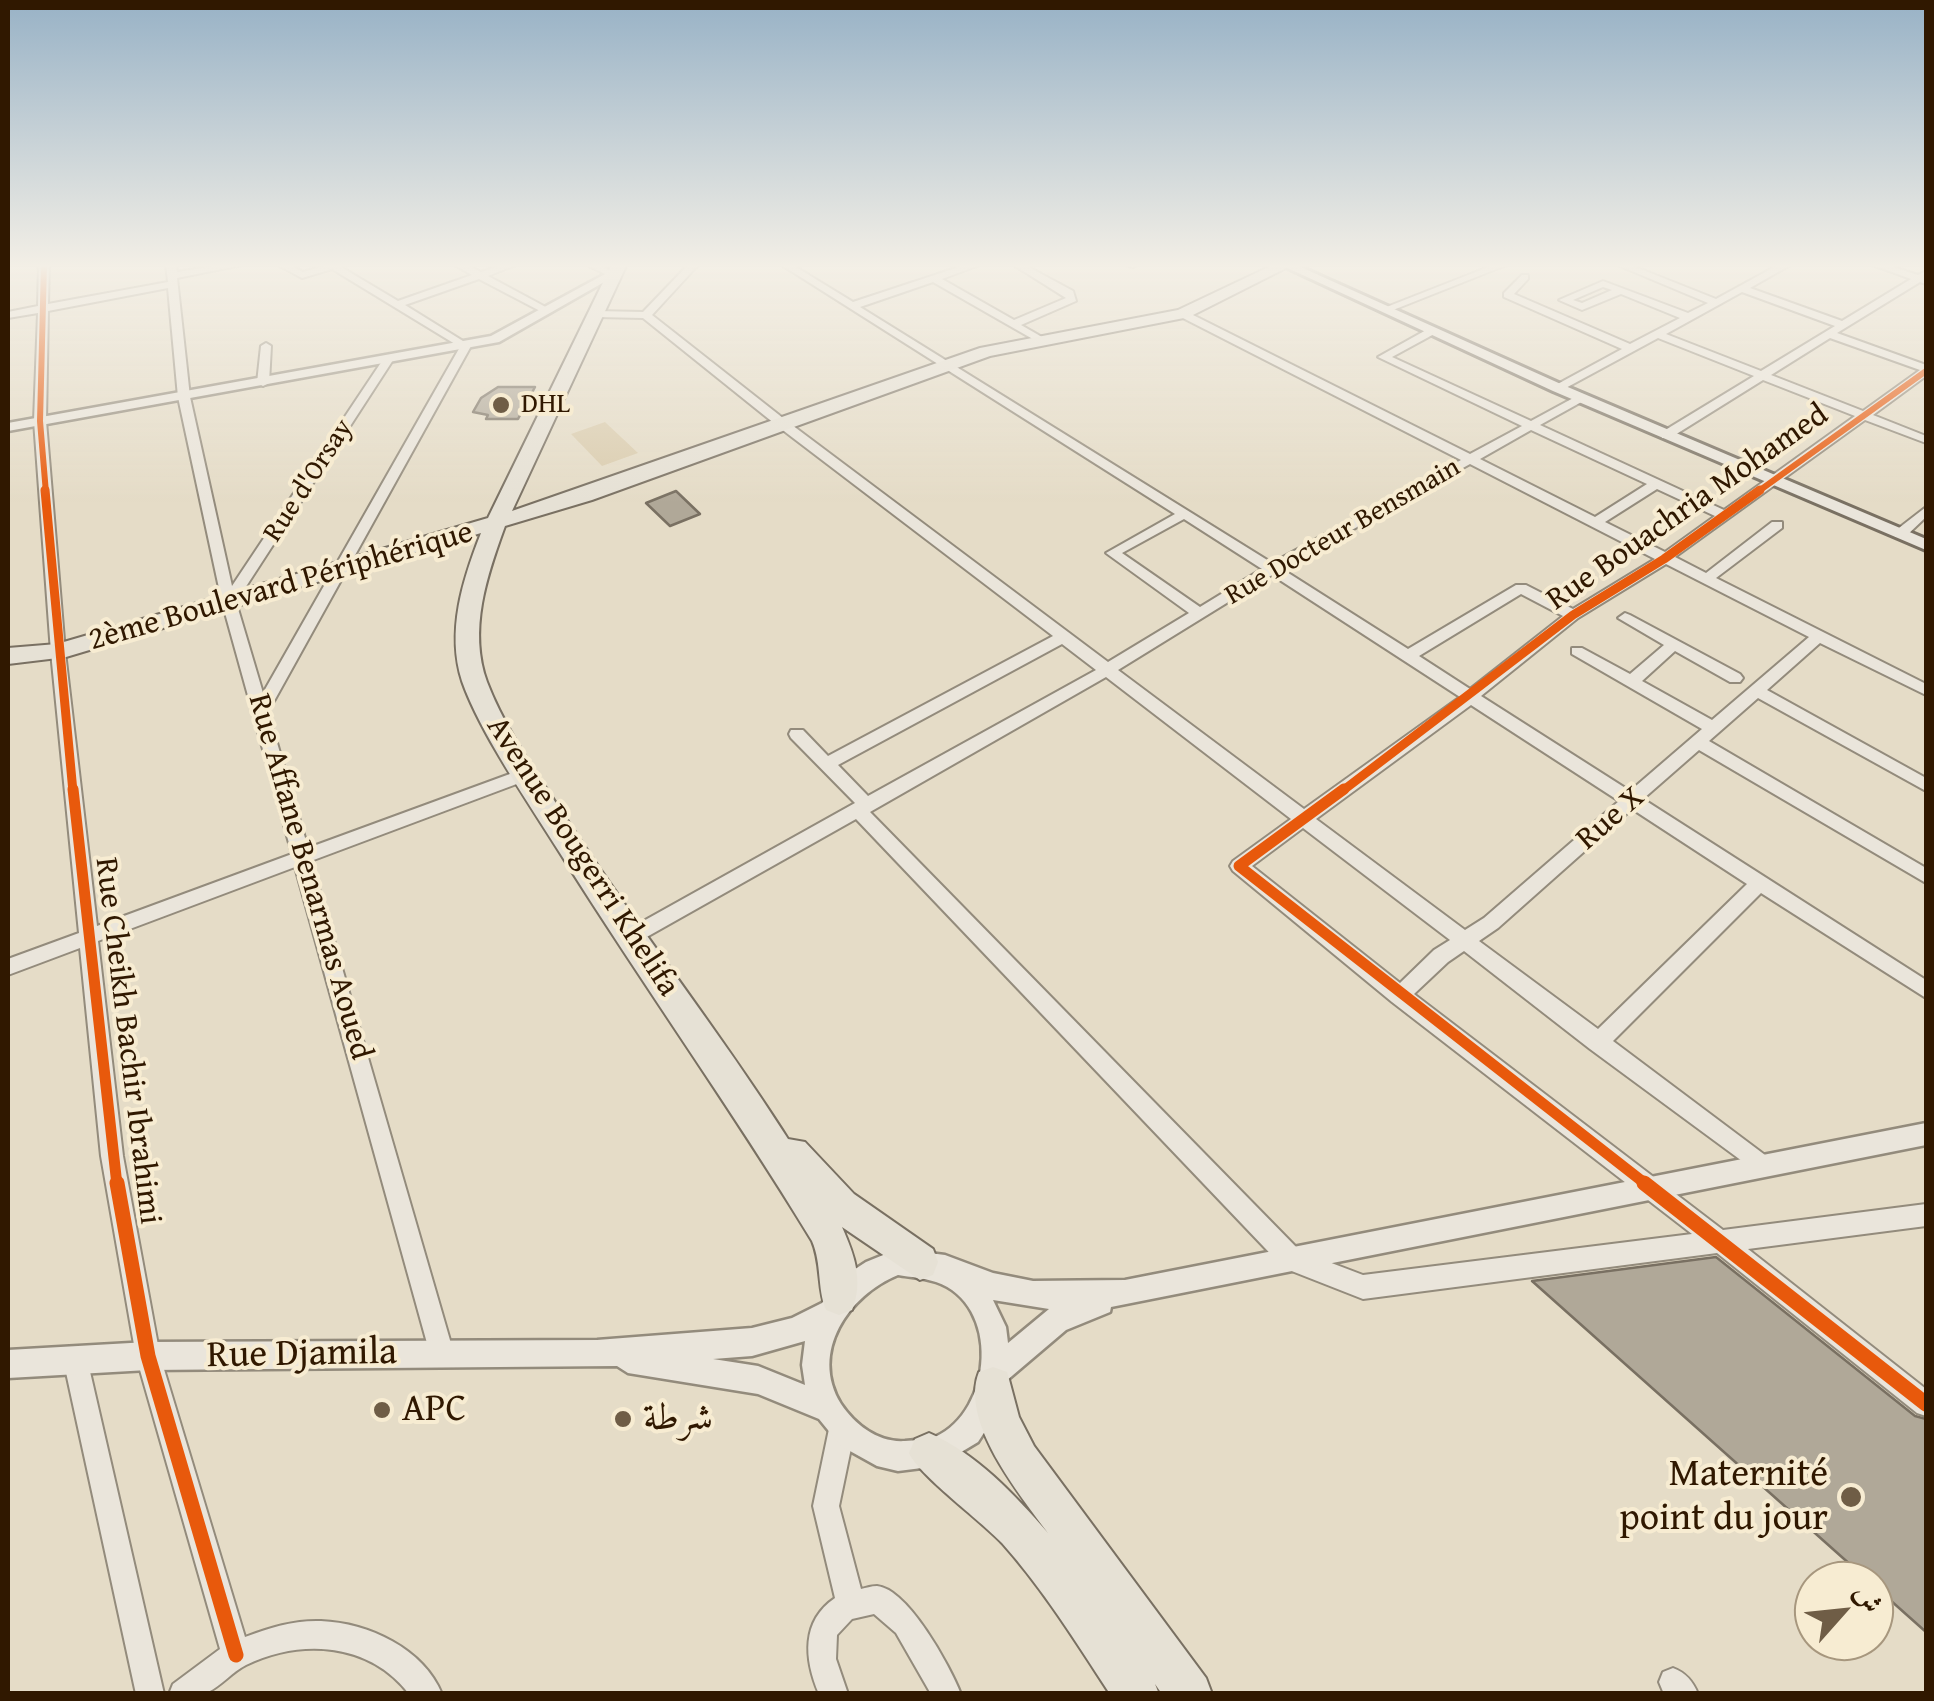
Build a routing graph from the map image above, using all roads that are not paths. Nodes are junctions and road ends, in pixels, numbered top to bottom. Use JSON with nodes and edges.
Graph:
{"nodes":[{"id":1,"x":44,"y":343,"type":"edge"},
{"id":2,"x":179,"y":343,"type":"edge"},
{"id":3,"x":462,"y":343,"type":"edge"},
{"id":4,"x":479,"y":343,"type":"edge"},
{"id":5,"x":583,"y":343,"type":"edge"},
{"id":6,"x":681,"y":343,"type":"edge"},
{"id":7,"x":911,"y":343,"type":"edge"},
{"id":8,"x":1020,"y":343,"type":"edge"},
{"id":9,"x":1241,"y":343,"type":"edge"},
{"id":10,"x":1408,"y":343,"type":"edge"},
{"id":11,"x":1459,"y":343,"type":"edge"},
{"id":12,"x":1621,"y":343,"type":"edge"},
{"id":13,"x":1639,"y":343,"type":"edge"},
{"id":14,"x":1678,"y":343,"type":"edge"},
{"id":15,"x":1814,"y":343,"type":"edge"},
{"id":16,"x":1854,"y":343,"type":"edge"},
{"id":17,"x":266,"y":346,"type":"dead end"},
{"id":18,"x":466,"y":346,"type":"junction"},
{"id":19,"x":1632,"y":348,"type":"junction"},
{"id":20,"x":388,"y":360,"type":"junction"},
{"id":21,"x":946,"y":366,"type":"junction"},
{"id":22,"x":1926,"y":370,"type":"edge"},
{"id":23,"x":1763,"y":376,"type":"junction"},
{"id":24,"x":263,"y":383,"type":"junction"},
{"id":25,"x":1558,"y":388,"type":"junction"},
{"id":26,"x":184,"y":397,"type":"junction"},
{"id":27,"x":1581,"y":398,"type":"junction"},
{"id":28,"x":1865,"y":416,"type":"junction"},
{"id":29,"x":40,"y":421,"type":"junction"},
{"id":30,"x":784,"y":426,"type":"junction"},
{"id":31,"x":1532,"y":426,"type":"junction"},
{"id":32,"x":8,"y":427,"type":"edge"},
{"id":33,"x":1666,"y":435,"type":"junction"},
{"id":34,"x":1926,"y":440,"type":"edge"},
{"id":35,"x":1472,"y":460,"type":"junction"},
{"id":36,"x":1775,"y":480,"type":"junction"},
{"id":37,"x":1656,"y":484,"type":"junction"},
{"id":38,"x":1926,"y":511,"type":"edge"},
{"id":39,"x":1184,"y":514,"type":"junction"},
{"id":40,"x":1724,"y":516,"type":"junction"},
{"id":41,"x":1596,"y":523,"type":"junction"},
{"id":42,"x":495,"y":525,"type":"junction"},
{"id":43,"x":1777,"y":526,"type":"dead end"},
{"id":44,"x":1900,"y":534,"type":"junction"},
{"id":45,"x":1926,"y":545,"type":"edge"},
{"id":46,"x":1664,"y":559,"type":"junction"},
{"id":47,"x":339,"y":569,"type":"junction"},
{"id":48,"x":1272,"y":569,"type":"junction"},
{"id":49,"x":1705,"y":580,"type":"junction"},
{"id":50,"x":230,"y":602,"type":"junction"},
{"id":51,"x":1200,"y":614,"type":"junction"},
{"id":52,"x":1573,"y":615,"type":"junction"},
{"id":53,"x":1625,"y":618,"type":"dead end"},
{"id":54,"x":1819,"y":636,"type":"junction"},
{"id":55,"x":1063,"y":637,"type":"junction"},
{"id":56,"x":1674,"y":645,"type":"junction"},
{"id":57,"x":1577,"y":651,"type":"dead end"},
{"id":58,"x":58,"y":652,"type":"junction"},
{"id":59,"x":8,"y":656,"type":"edge"},
{"id":60,"x":1408,"y":656,"type":"junction"},
{"id":61,"x":1106,"y":670,"type":"junction"},
{"id":62,"x":1735,"y":678,"type":"dead end"},
{"id":63,"x":1631,"y":682,"type":"junction"},
{"id":64,"x":1926,"y":690,"type":"edge"},
{"id":65,"x":1757,"y":692,"type":"junction"},
{"id":66,"x":1468,"y":698,"type":"junction"},
{"id":67,"x":261,"y":710,"type":"junction"},
{"id":68,"x":1715,"y":729,"type":"junction"},
{"id":69,"x":797,"y":734,"type":"dead end"},
{"id":70,"x":1700,"y":743,"type":"junction"},
{"id":71,"x":826,"y":764,"type":"junction"},
{"id":72,"x":524,"y":775,"type":"junction"},
{"id":73,"x":1926,"y":786,"type":"edge"},
{"id":74,"x":1633,"y":801,"type":"junction"},
{"id":75,"x":864,"y":808,"type":"junction"},
{"id":76,"x":1308,"y":818,"type":"junction"},
{"id":77,"x":304,"y":855,"type":"junction"},
{"id":78,"x":1926,"y":876,"type":"edge"},
{"id":79,"x":1761,"y":882,"type":"junction"},
{"id":80,"x":87,"y":936,"type":"junction"},
{"id":81,"x":629,"y":938,"type":"junction"},
{"id":82,"x":1465,"y":942,"type":"junction"},
{"id":83,"x":8,"y":967,"type":"edge"},
{"id":84,"x":1926,"y":990,"type":"edge"},
{"id":85,"x":1399,"y":996,"type":"junction"},
{"id":86,"x":1597,"y":1044,"type":"junction"},
{"id":87,"x":747,"y":1103,"type":"junction"},
{"id":88,"x":1923,"y":1138,"type":"edge"},
{"id":89,"x":1761,"y":1165,"type":"junction"},
{"id":90,"x":1646,"y":1188,"type":"junction"},
{"id":91,"x":1926,"y":1215,"type":"edge"},
{"id":92,"x":1721,"y":1240,"type":"junction"},
{"id":93,"x":1292,"y":1260,"type":"junction"},
{"id":94,"x":933,"y":1265,"type":"junction"},
{"id":95,"x":1125,"y":1293,"type":"junction"},
{"id":96,"x":834,"y":1306,"type":"junction"},
{"id":97,"x":442,"y":1354,"type":"junction"},
{"id":98,"x":597,"y":1354,"type":"junction"},
{"id":99,"x":148,"y":1356,"type":"junction"},
{"id":100,"x":76,"y":1363,"type":"junction"},
{"id":101,"x":8,"y":1364,"type":"edge"},
{"id":102,"x":995,"y":1379,"type":"junction"},
{"id":103,"x":1926,"y":1404,"type":"edge"},
{"id":104,"x":835,"y":1419,"type":"junction"},
{"id":105,"x":929,"y":1453,"type":"junction"},
{"id":106,"x":850,"y":1601,"type":"junction"},
{"id":107,"x":236,"y":1655,"type":"junction"},
{"id":108,"x":150,"y":1694,"type":"edge"},
{"id":109,"x":183,"y":1694,"type":"edge"},
{"id":110,"x":428,"y":1694,"type":"edge"},
{"id":111,"x":834,"y":1694,"type":"edge"},
{"id":112,"x":947,"y":1694,"type":"edge"},
{"id":113,"x":1137,"y":1694,"type":"edge"},
{"id":114,"x":1190,"y":1694,"type":"edge"}],
"edges":[{"from":1,"to":29,"type":"street","name":"Rue Cheikh Bachir Ibrahimi"},
{"from":2,"to":26,"type":"street","name":"Rue Affane Benarmas Aoued"},
{"from":3,"to":18,"type":"street"},
{"from":4,"to":18,"type":"street"},
{"from":5,"to":42,"type":"main road","name":"Avenue Bougerri Khelifa"},
{"from":6,"to":30,"type":"street"},
{"from":7,"to":21,"type":"street"},
{"from":8,"to":21,"type":"main road","name":"2ème Boulevard Périphérique"},
{"from":9,"to":35,"type":"street"},
{"from":10,"to":31,"type":"street"},
{"from":11,"to":25,"type":"main road"},
{"from":12,"to":19,"type":"street"},
{"from":13,"to":19,"type":"street"},
{"from":14,"to":23,"type":"street"},
{"from":15,"to":23,"type":"street"},
{"from":16,"to":22,"type":"street"},
{"from":17,"to":24,"type":"street"},
{"from":18,"to":20,"type":"street"},
{"from":18,"to":47,"type":"street"},
{"from":19,"to":25,"type":"street"},
{"from":20,"to":24,"type":"street"},
{"from":20,"to":50,"type":"street","name":"Rue d'Orsay"},
{"from":21,"to":30,"type":"main road","name":"2ème Boulevard Périphérique"},
{"from":21,"to":39,"type":"street"},
{"from":22,"to":28,"type":"street","name":"Rue Bouachria Mohamed"},
{"from":23,"to":28,"type":"street"},
{"from":23,"to":33,"type":"street"},
{"from":24,"to":26,"type":"street"},
{"from":25,"to":27,"type":"main road"},
{"from":26,"to":29,"type":"street"},
{"from":26,"to":50,"type":"street","name":"Rue Affane Benarmas Aoued"},
{"from":27,"to":31,"type":"street","name":"Rue Docteur Bensmain"},
{"from":27,"to":33,"type":"main road"},
{"from":28,"to":34,"type":"street"},
{"from":28,"to":36,"type":"street","name":"Rue Bouachria Mohamed"},
{"from":29,"to":32,"type":"street"},
{"from":29,"to":58,"type":"street","name":"Rue Cheikh Bachir Ibrahimi"},
{"from":30,"to":42,"type":"main road","name":"2ème Boulevard Périphérique"},
{"from":30,"to":55,"type":"street"},
{"from":31,"to":35,"type":"street","name":"Rue Docteur Bensmain"},
{"from":31,"to":37,"type":"street"},
{"from":33,"to":36,"type":"main road"},
{"from":35,"to":41,"type":"street"},
{"from":35,"to":48,"type":"street","name":"Rue Docteur Bensmain"},
{"from":36,"to":40,"type":"street","name":"Rue Bouachria Mohamed"},
{"from":36,"to":44,"type":"main road"},
{"from":37,"to":40,"type":"street"},
{"from":37,"to":41,"type":"street"},
{"from":38,"to":44,"type":"street"},
{"from":39,"to":48,"type":"street"},
{"from":39,"to":51,"type":"street"},
{"from":40,"to":46,"type":"street","name":"Rue Bouachria Mohamed"},
{"from":41,"to":46,"type":"street"},
{"from":42,"to":47,"type":"main road","name":"2ème Boulevard Périphérique"},
{"from":42,"to":72,"type":"main road","name":"Avenue Bougerri Khelifa"},
{"from":43,"to":49,"type":"street"},
{"from":44,"to":45,"type":"main road"},
{"from":46,"to":49,"type":"street"},
{"from":46,"to":52,"type":"street","name":"Rue Bouachria Mohamed"},
{"from":47,"to":50,"type":"main road","name":"2ème Boulevard Périphérique"},
{"from":47,"to":67,"type":"street"},
{"from":48,"to":51,"type":"street","name":"Rue Docteur Bensmain"},
{"from":48,"to":60,"type":"street"},
{"from":49,"to":54,"type":"street"},
{"from":50,"to":58,"type":"main road","name":"2ème Boulevard Périphérique"},
{"from":50,"to":67,"type":"street","name":"Rue Affane Benarmas Aoued"},
{"from":51,"to":61,"type":"street","name":"Rue Docteur Bensmain"},
{"from":52,"to":60,"type":"street","name":"Rue Bouachria Mohamed"},
{"from":52,"to":66,"type":"street","name":"Rue Bouachria Mohamed"},
{"from":53,"to":56,"type":"street"},
{"from":54,"to":64,"type":"street"},
{"from":54,"to":65,"type":"street","name":"Rue X"},
{"from":55,"to":61,"type":"street"},
{"from":55,"to":71,"type":"street"},
{"from":56,"to":62,"type":"street"},
{"from":56,"to":63,"type":"street"},
{"from":57,"to":63,"type":"street"},
{"from":58,"to":59,"type":"main road","name":"2ème Boulevard Périphérique"},
{"from":58,"to":80,"type":"street","name":"Rue Cheikh Bachir Ibrahimi"},
{"from":60,"to":66,"type":"street"},
{"from":61,"to":75,"type":"street","name":"Rue Docteur Bensmain"},
{"from":61,"to":76,"type":"street"},
{"from":63,"to":68,"type":"street"},
{"from":65,"to":68,"type":"street","name":"Rue X"},
{"from":65,"to":73,"type":"street"},
{"from":66,"to":74,"type":"street"},
{"from":66,"to":76,"type":"street","name":"Rue Bouachria Mohamed"},
{"from":67,"to":77,"type":"street","name":"Rue Affane Benarmas Aoued"},
{"from":68,"to":70,"type":"street","name":"Rue X"},
{"from":69,"to":71,"type":"street"},
{"from":70,"to":74,"type":"street","name":"Rue X"},
{"from":70,"to":78,"type":"street"},
{"from":71,"to":75,"type":"street"},
{"from":72,"to":77,"type":"street"},
{"from":72,"to":81,"type":"main road","name":"Avenue Bougerri Khelifa"},
{"from":74,"to":79,"type":"street"},
{"from":74,"to":82,"type":"street","name":"Rue X"},
{"from":75,"to":81,"type":"street","name":"Rue Docteur Bensmain"},
{"from":75,"to":93,"type":"street"},
{"from":76,"to":82,"type":"street"},
{"from":76,"to":85,"type":"street","name":"Rue Bouachria Mohamed"},
{"from":77,"to":80,"type":"street"},
{"from":77,"to":97,"type":"street","name":"Rue Affane Benarmas Aoued"},
{"from":79,"to":84,"type":"street"},
{"from":79,"to":86,"type":"street"},
{"from":80,"to":83,"type":"street"},
{"from":80,"to":99,"type":"street","name":"Rue Cheikh Bachir Ibrahimi"},
{"from":81,"to":87,"type":"main road","name":"Avenue Bougerri Khelifa"},
{"from":82,"to":85,"type":"street","name":"Rue X"},
{"from":82,"to":86,"type":"street"},
{"from":85,"to":90,"type":"street"},
{"from":86,"to":89,"type":"street"},
{"from":87,"to":94,"type":"main road","name":"Avenue Bougerri Khelifa"},
{"from":87,"to":96,"type":"main road","name":"Avenue Bougerri Khelifa"},
{"from":88,"to":89,"type":"street"},
{"from":89,"to":90,"type":"street"},
{"from":90,"to":92,"type":"street"},
{"from":90,"to":93,"type":"street"},
{"from":91,"to":92,"type":"street"},
{"from":92,"to":93,"type":"street"},
{"from":92,"to":103,"type":"street"},
{"from":93,"to":95,"type":"street"},
{"from":94,"to":95,"type":"street"},
{"from":94,"to":96,"type":"street"},
{"from":94,"to":102,"type":"street"},
{"from":95,"to":102,"type":"street"},
{"from":96,"to":98,"type":"street"},
{"from":96,"to":104,"type":"street"},
{"from":97,"to":98,"type":"street","name":"Rue Djamila"},
{"from":97,"to":99,"type":"street","name":"Rue Djamila"},
{"from":98,"to":104,"type":"street"},
{"from":99,"to":100,"type":"street","name":"Rue Djamila"},
{"from":99,"to":107,"type":"street","name":"Rue Cheikh Bachir Ibrahimi"},
{"from":100,"to":101,"type":"street","name":"Rue Djamila"},
{"from":100,"to":108,"type":"street"},
{"from":102,"to":105,"type":"street"},
{"from":102,"to":114,"type":"main road"},
{"from":104,"to":105,"type":"street"},
{"from":104,"to":106,"type":"street"},
{"from":105,"to":113,"type":"main road"},
{"from":106,"to":111,"type":"street"},
{"from":106,"to":112,"type":"street"},
{"from":107,"to":109,"type":"street"},
{"from":107,"to":110,"type":"street"}]}
